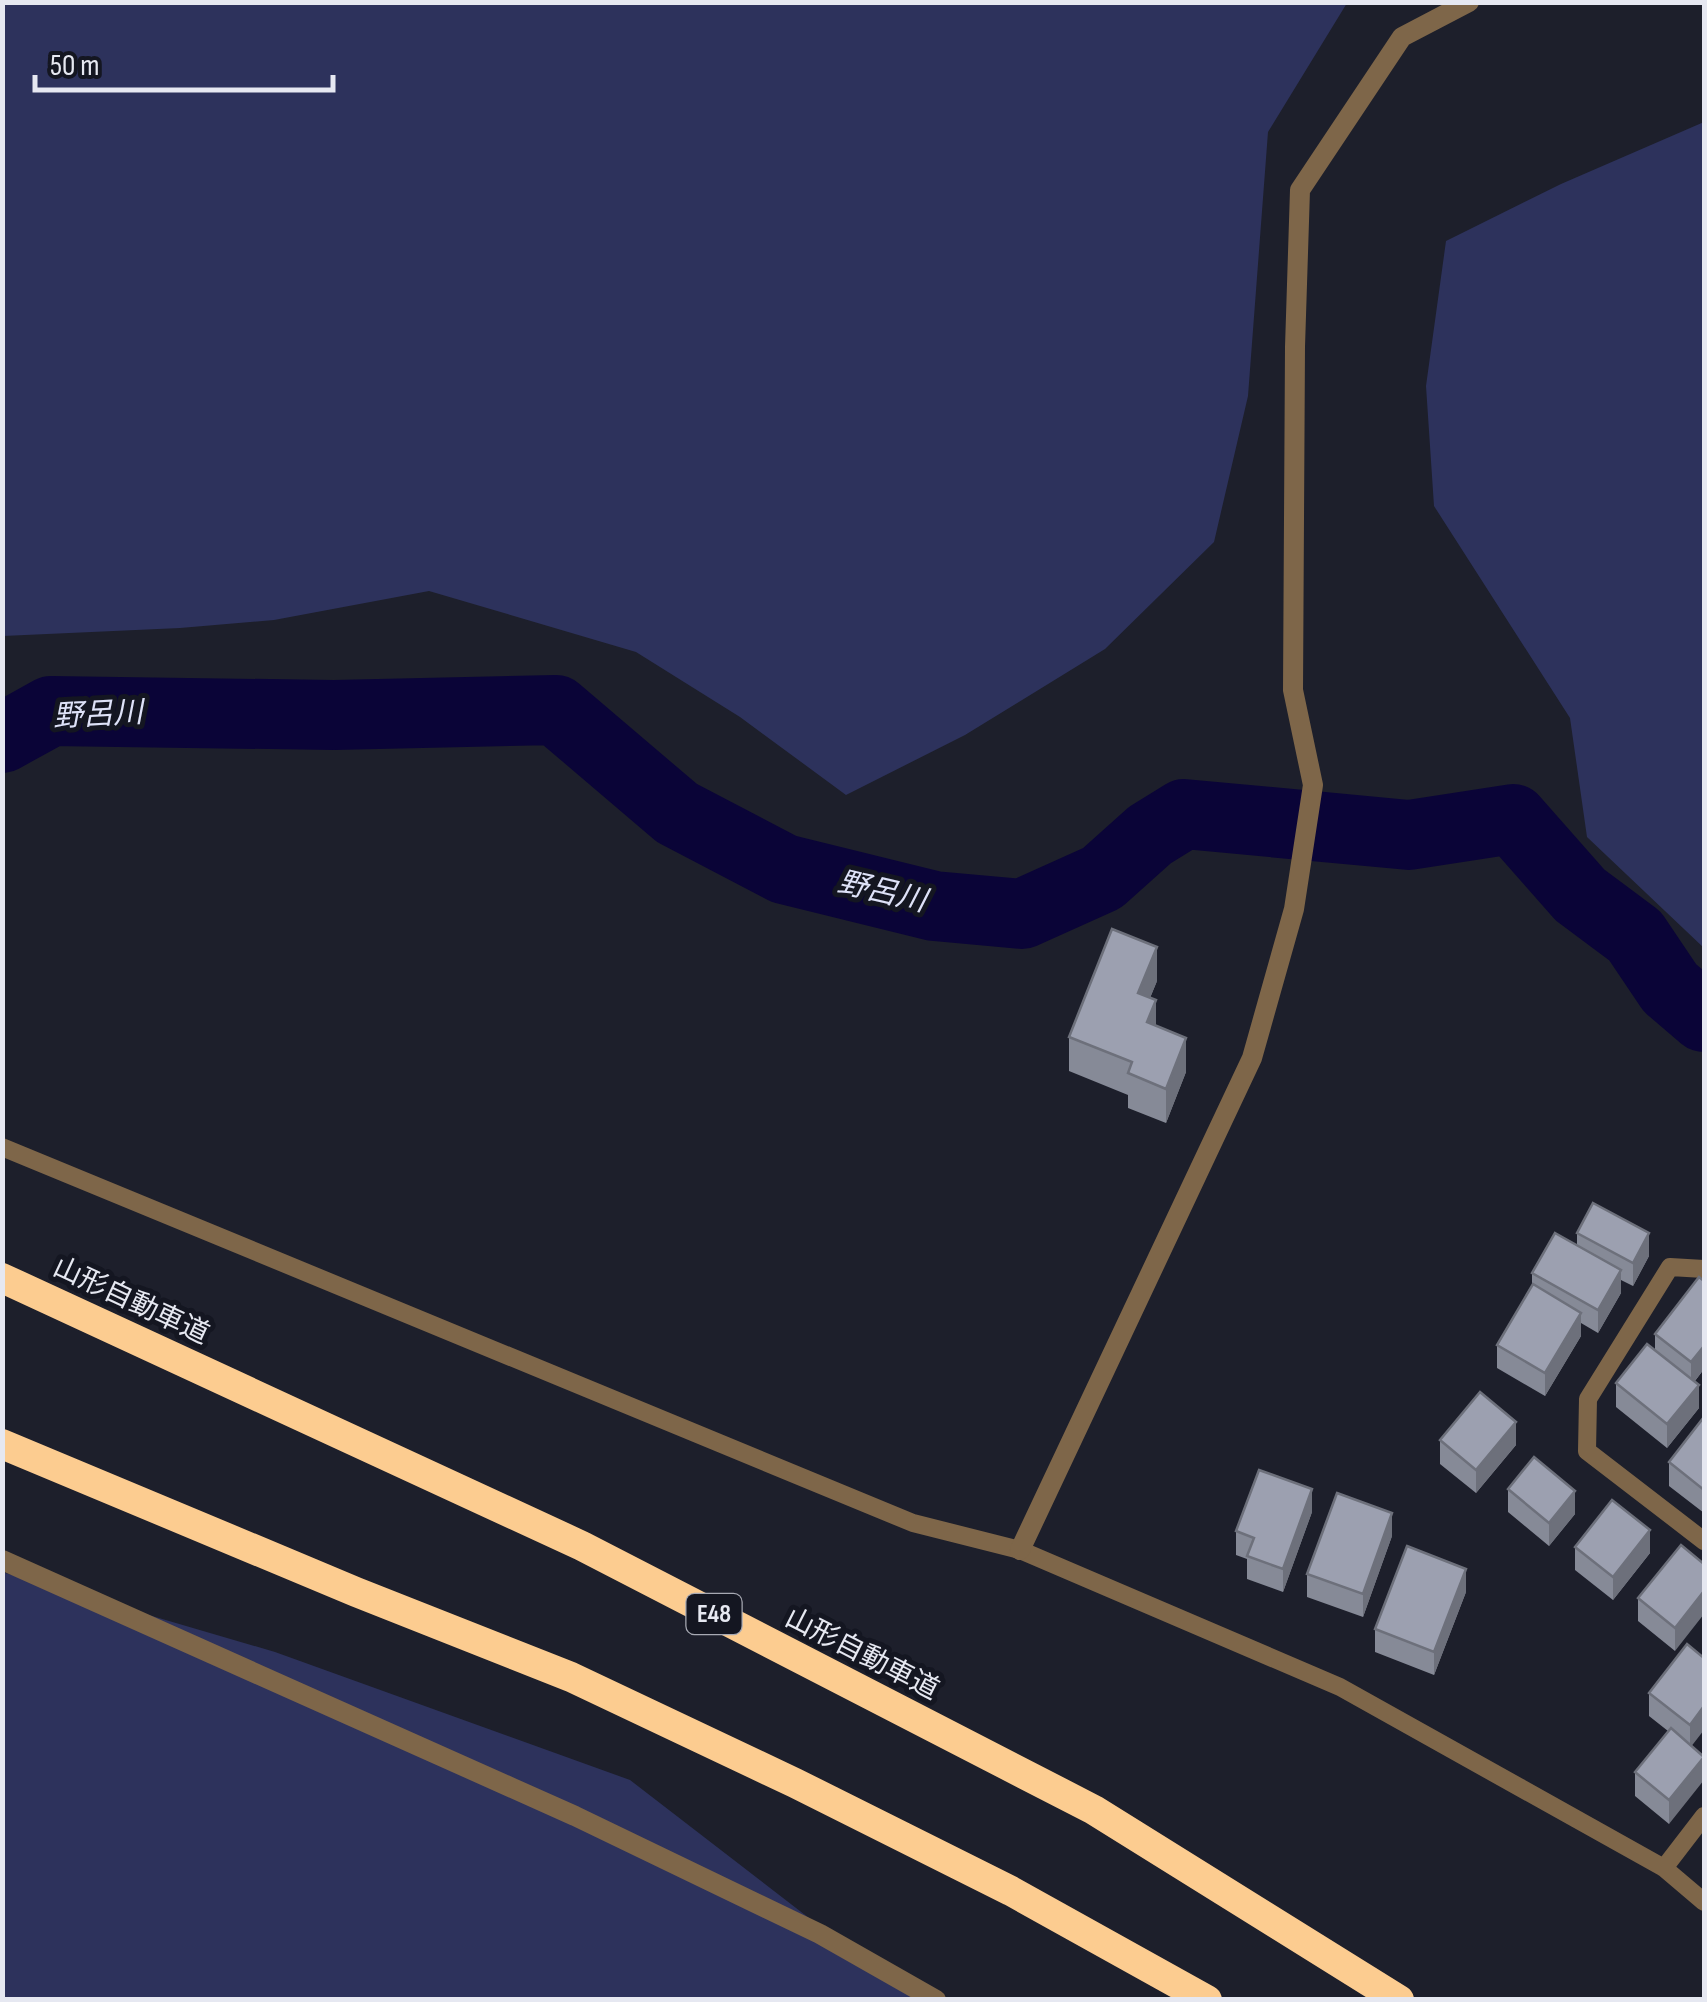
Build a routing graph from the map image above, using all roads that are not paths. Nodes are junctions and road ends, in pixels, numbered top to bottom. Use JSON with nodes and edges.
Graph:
{"nodes":[{"id":1,"x":1470,"y":2,"type":"edge"},
{"id":2,"x":2,"y":1147,"type":"edge"},
{"id":3,"x":1704,"y":1269,"type":"edge"},
{"id":4,"x":2,"y":1278,"type":"edge"},
{"id":5,"x":2,"y":1444,"type":"edge"},
{"id":6,"x":1704,"y":1541,"type":"edge"},
{"id":7,"x":1020,"y":1550,"type":"junction"},
{"id":8,"x":2,"y":1560,"type":"edge"},
{"id":9,"x":1704,"y":1816,"type":"edge"},
{"id":10,"x":1664,"y":1868,"type":"junction"},
{"id":11,"x":1704,"y":1902,"type":"edge"},
{"id":12,"x":936,"y":2000,"type":"edge"},
{"id":13,"x":1207,"y":2000,"type":"edge"},
{"id":14,"x":1399,"y":2000,"type":"edge"}],
"edges":[{"from":1,"to":7,"type":"street"},
{"from":2,"to":7,"type":"lane"},
{"from":3,"to":6,"type":"lane"},
{"from":4,"to":14,"type":"highway","name":"山形自動車道","number":"E48"},
{"from":5,"to":13,"type":"highway"},
{"from":7,"to":10,"type":"lane"},
{"from":8,"to":12,"type":"street"},
{"from":9,"to":10,"type":"lane"},
{"from":10,"to":11,"type":"lane"}]}
